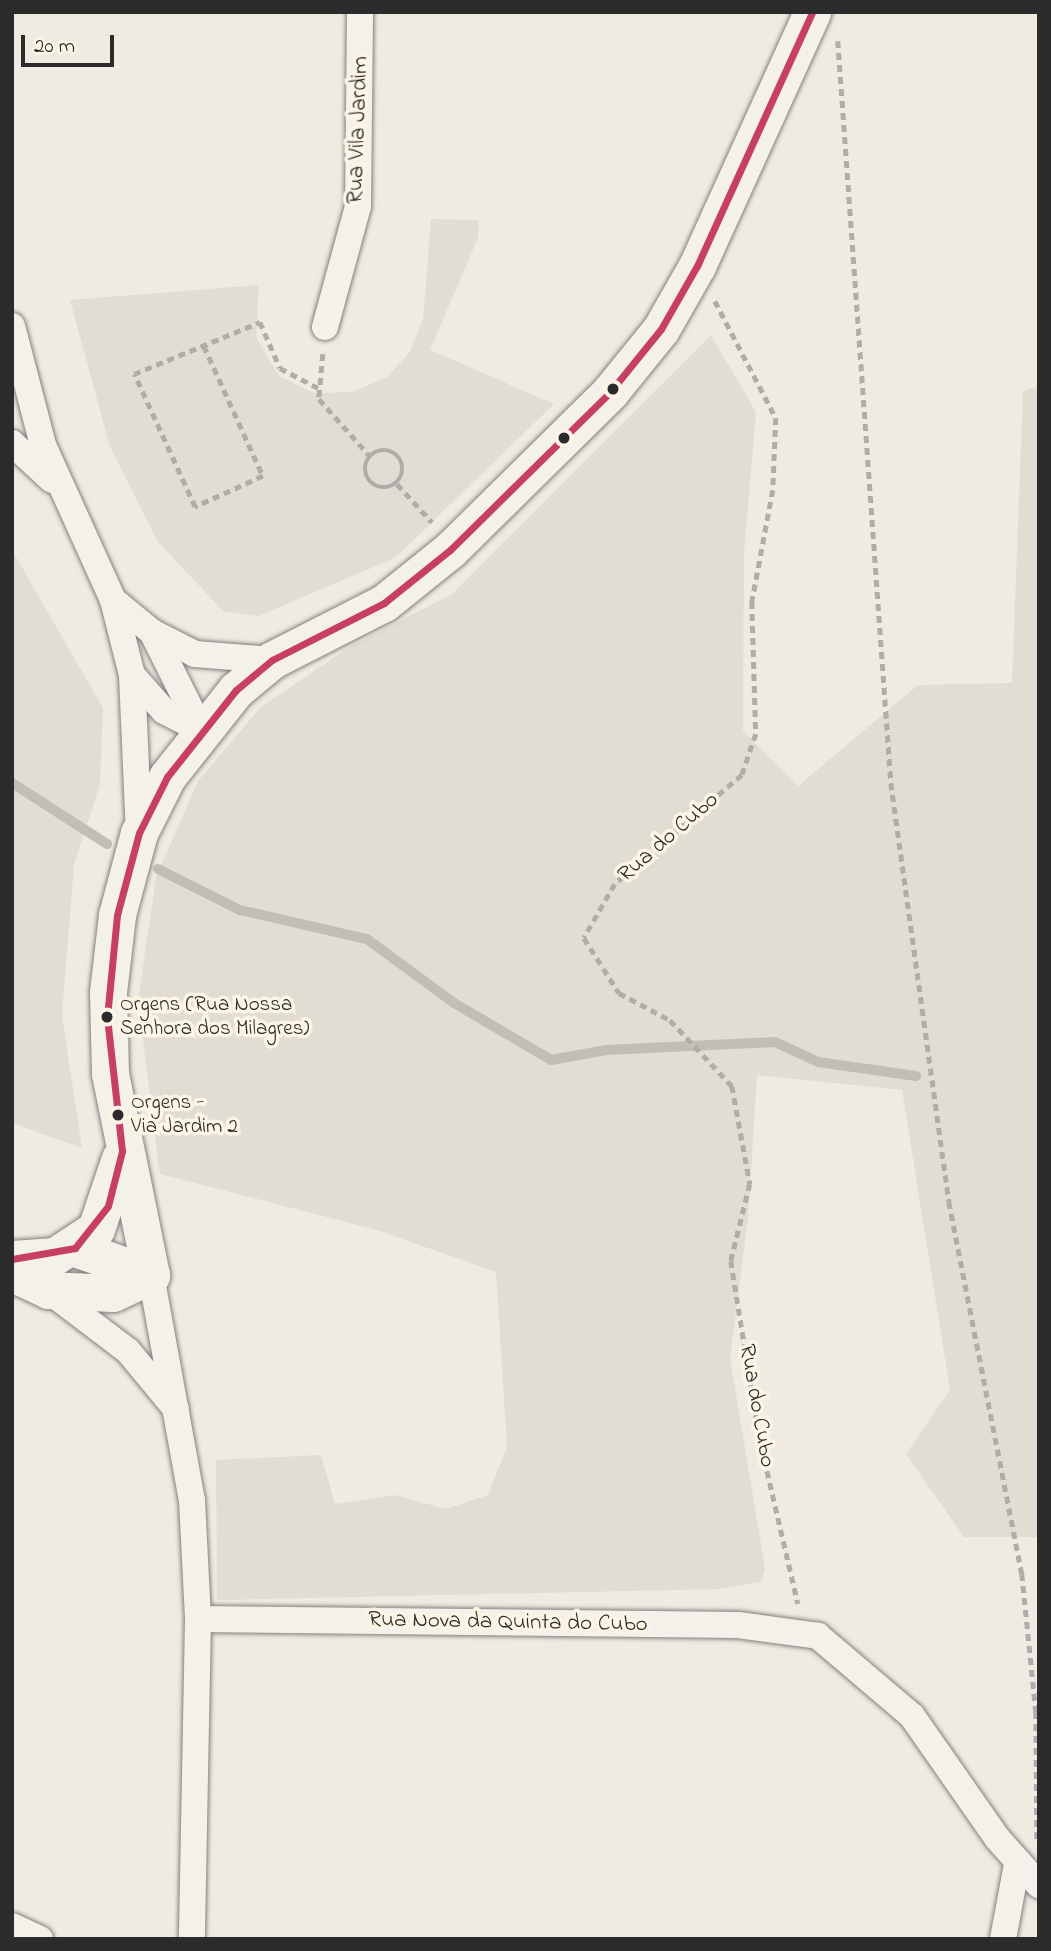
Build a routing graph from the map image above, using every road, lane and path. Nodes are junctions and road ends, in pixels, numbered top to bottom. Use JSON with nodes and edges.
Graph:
{"nodes":[{"id":1,"x":360,"y":12,"type":"edge"},
{"id":2,"x":825,"y":23,"type":"edge"},
{"id":3,"x":697,"y":266,"type":"junction"},
{"id":4,"x":12,"y":326,"type":"edge"},
{"id":5,"x":325,"y":327,"type":"joint"},
{"id":6,"x":204,"y":346,"type":"junction"},
{"id":7,"x":320,"y":389,"type":"junction"},
{"id":8,"x":12,"y":443,"type":"edge"},
{"id":9,"x":370,"y":456,"type":"junction"},
{"id":10,"x":397,"y":484,"type":"junction"},
{"id":11,"x":59,"y":486,"type":"junction"},
{"id":12,"x":432,"y":523,"type":"dead end"},
{"id":13,"x":113,"y":600,"type":"junction"},
{"id":14,"x":152,"y":632,"type":"junction"},
{"id":15,"x":272,"y":660,"type":"junction"},
{"id":16,"x":132,"y":675,"type":"junction"},
{"id":17,"x":201,"y":730,"type":"junction"},
{"id":18,"x":139,"y":833,"type":"junction"},
{"id":19,"x":122,"y":1151,"type":"junction"},
{"id":20,"x":75,"y":1248,"type":"junction"},
{"id":21,"x":12,"y":1259,"type":"edge"},
{"id":22,"x":12,"y":1273,"type":"edge"},
{"id":23,"x":151,"y":1275,"type":"junction"},
{"id":24,"x":48,"y":1290,"type":"junction"},
{"id":25,"x":180,"y":1414,"type":"junction"},
{"id":26,"x":198,"y":1619,"type":"junction"},
{"id":27,"x":818,"y":1636,"type":"junction"},
{"id":28,"x":1017,"y":1864,"type":"junction"},
{"id":29,"x":1038,"y":1884,"type":"edge"},
{"id":30,"x":12,"y":1926,"type":"edge"},
{"id":31,"x":40,"y":1939,"type":"edge"},
{"id":32,"x":192,"y":1939,"type":"edge"},
{"id":33,"x":1003,"y":1939,"type":"edge"}],
"edges":[{"from":1,"to":5,"type":"street","name":"Rua Vila Jardim"},
{"from":2,"to":3,"type":"street"},
{"from":2,"to":29,"type":"path"},
{"from":3,"to":15,"type":"street"},
{"from":3,"to":27,"type":"path","name":"Rua do Cubo"},
{"from":4,"to":11,"type":"street"},
{"from":5,"to":7,"type":"path"},
{"from":6,"to":6,"type":"path"},
{"from":6,"to":7,"type":"path"},
{"from":7,"to":9,"type":"path"},
{"from":8,"to":11,"type":"street"},
{"from":9,"to":10,"type":"path"},
{"from":9,"to":10,"type":"path"},
{"from":10,"to":12,"type":"path"},
{"from":11,"to":13,"type":"street"},
{"from":13,"to":14,"type":"street"},
{"from":13,"to":16,"type":"street"},
{"from":14,"to":15,"type":"street"},
{"from":14,"to":17,"type":"street"},
{"from":15,"to":17,"type":"street"},
{"from":16,"to":17,"type":"street"},
{"from":16,"to":18,"type":"street"},
{"from":17,"to":18,"type":"street"},
{"from":18,"to":19,"type":"street"},
{"from":19,"to":20,"type":"street"},
{"from":19,"to":23,"type":"street"},
{"from":20,"to":21,"type":"street"},
{"from":20,"to":23,"type":"street"},
{"from":22,"to":24,"type":"street"},
{"from":23,"to":24,"type":"street"},
{"from":23,"to":25,"type":"street"},
{"from":24,"to":25,"type":"street"},
{"from":25,"to":26,"type":"street"},
{"from":26,"to":27,"type":"street","name":"Rua Nova da Quinta do Cubo"},
{"from":26,"to":32,"type":"street"},
{"from":27,"to":28,"type":"street"},
{"from":28,"to":29,"type":"street"},
{"from":28,"to":33,"type":"street"},
{"from":30,"to":31,"type":"street"}]}
